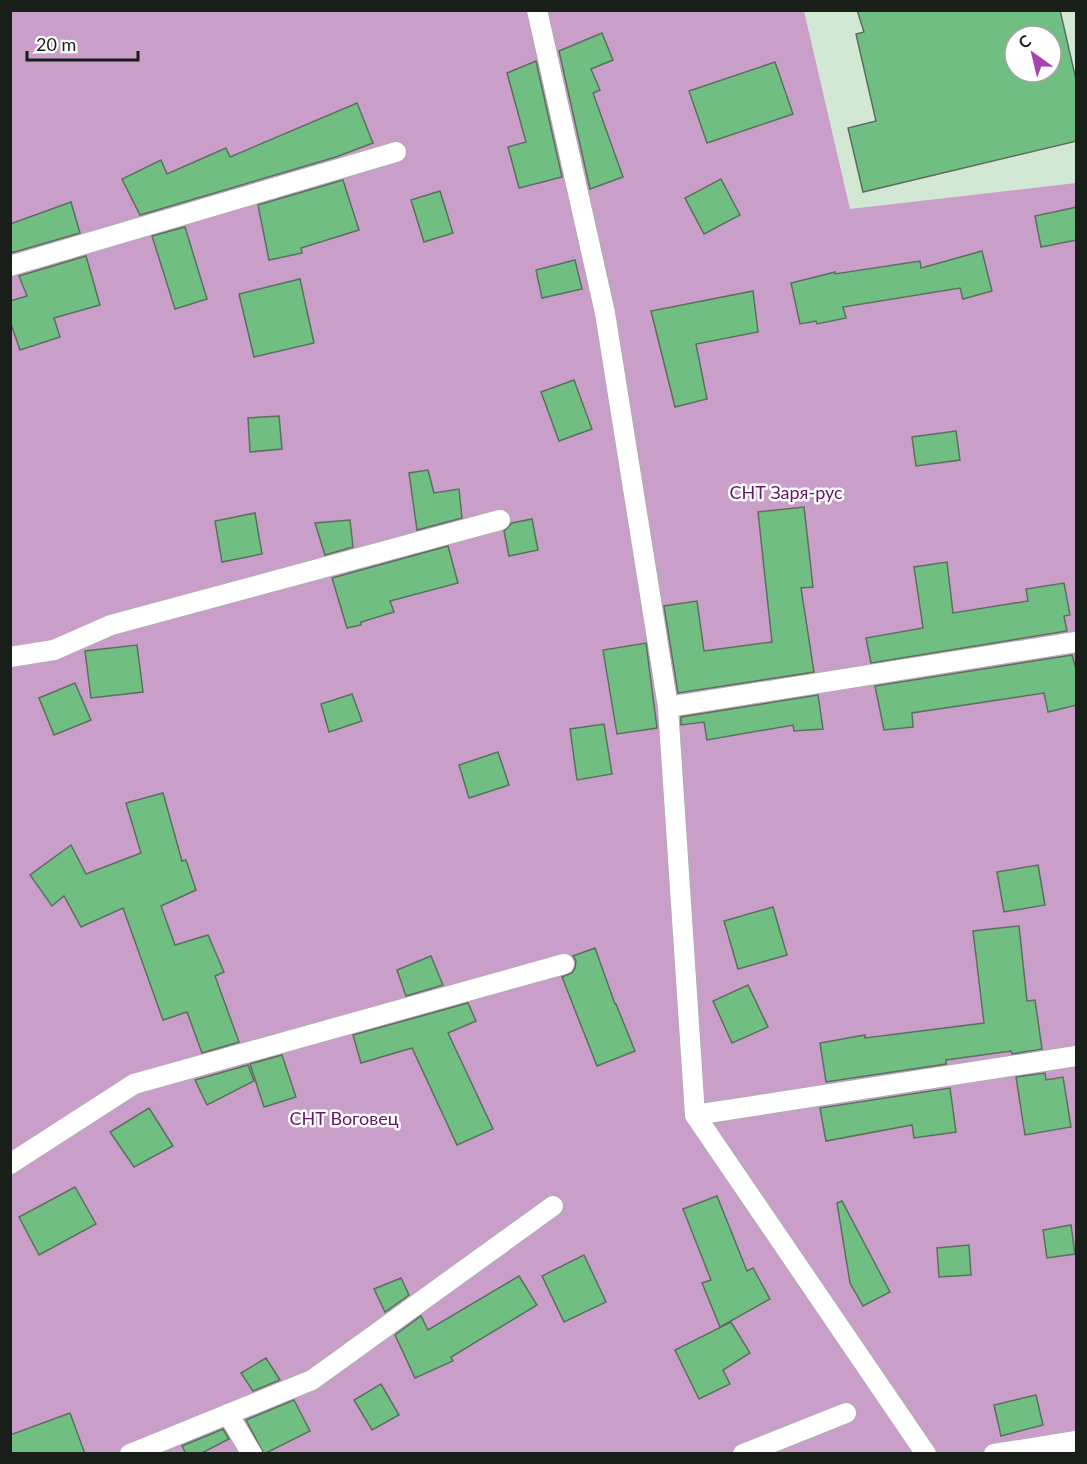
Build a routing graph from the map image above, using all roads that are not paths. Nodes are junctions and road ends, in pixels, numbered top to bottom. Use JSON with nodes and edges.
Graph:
{"nodes":[{"id":1,"x":537,"y":10,"type":"edge"},
{"id":2,"x":396,"y":152,"type":"dead end"},
{"id":3,"x":10,"y":266,"type":"edge"},
{"id":4,"x":500,"y":520,"type":"dead end"},
{"id":5,"x":1077,"y":642,"type":"edge"},
{"id":6,"x":10,"y":657,"type":"edge"},
{"id":7,"x":668,"y":707,"type":"junction"},
{"id":8,"x":564,"y":964,"type":"dead end"},
{"id":9,"x":1077,"y":1056,"type":"edge"},
{"id":10,"x":695,"y":1116,"type":"junction"},
{"id":11,"x":10,"y":1164,"type":"edge"},
{"id":12,"x":553,"y":1206,"type":"dead end"},
{"id":13,"x":846,"y":1413,"type":"dead end"},
{"id":14,"x":228,"y":1414,"type":"junction"},
{"id":15,"x":1077,"y":1441,"type":"edge"},
{"id":16,"x":130,"y":1454,"type":"edge"},
{"id":17,"x":252,"y":1454,"type":"edge"},
{"id":18,"x":743,"y":1454,"type":"edge"},
{"id":19,"x":926,"y":1454,"type":"edge"},
{"id":20,"x":994,"y":1454,"type":"edge"}],
"edges":[{"from":1,"to":7,"type":"lane"},
{"from":2,"to":3,"type":"lane"},
{"from":4,"to":6,"type":"lane"},
{"from":5,"to":7,"type":"lane"},
{"from":7,"to":10,"type":"lane"},
{"from":8,"to":11,"type":"lane"},
{"from":9,"to":10,"type":"lane"},
{"from":10,"to":19,"type":"lane"},
{"from":12,"to":14,"type":"lane"},
{"from":13,"to":18,"type":"lane"},
{"from":14,"to":16,"type":"lane"},
{"from":14,"to":17,"type":"lane"},
{"from":15,"to":20,"type":"lane"}]}
